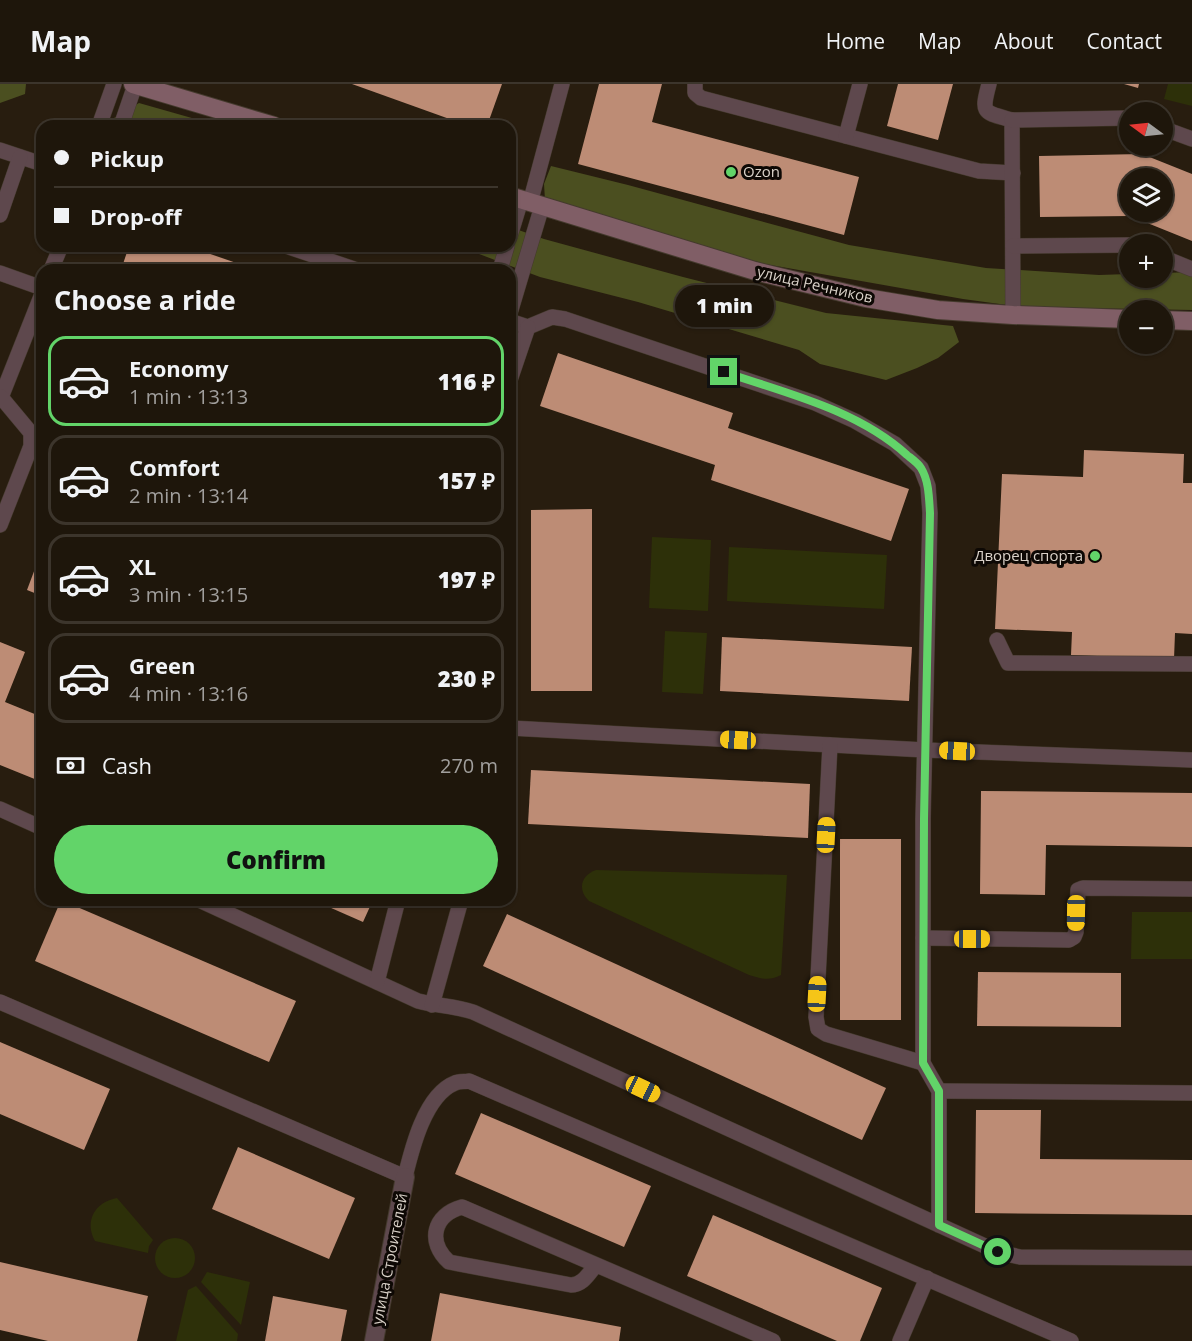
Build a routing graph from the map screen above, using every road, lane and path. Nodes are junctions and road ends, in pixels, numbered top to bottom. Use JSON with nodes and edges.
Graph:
{"nodes":[{"id":1,"x":114,"y":84,"type":"edge"},
{"id":2,"x":134,"y":84,"type":"edge"},
{"id":3,"x":562,"y":84,"type":"edge"},
{"id":4,"x":695,"y":84,"type":"edge"},
{"id":5,"x":860,"y":84,"type":"edge"},
{"id":6,"x":989,"y":84,"type":"edge"},
{"id":7,"x":1119,"y":118,"type":"edge"},
{"id":8,"x":101,"y":120,"type":"edge"},
{"id":9,"x":123,"y":120,"type":"edge"},
{"id":10,"x":254,"y":120,"type":"edge"},
{"id":11,"x":1012,"y":120,"type":"junction"},
{"id":12,"x":1173,"y":132,"type":"edge"},
{"id":13,"x":846,"y":136,"type":"junction"},
{"id":14,"x":1192,"y":139,"type":"edge"},
{"id":15,"x":0,"y":150,"type":"edge"},
{"id":16,"x":20,"y":157,"type":"junction"},
{"id":17,"x":36,"y":162,"type":"edge"},
{"id":18,"x":1012,"y":172,"type":"junction"},
{"id":19,"x":526,"y":201,"type":"edge"},
{"id":20,"x":0,"y":215,"type":"edge"},
{"id":21,"x":516,"y":223,"type":"edge"},
{"id":22,"x":1119,"y":245,"type":"edge"},
{"id":23,"x":1013,"y":246,"type":"junction"},
{"id":24,"x":304,"y":252,"type":"edge"},
{"id":25,"x":1173,"y":261,"type":"edge"},
{"id":26,"x":339,"y":264,"type":"edge"},
{"id":27,"x":1192,"y":269,"type":"edge"},
{"id":28,"x":516,"y":271,"type":"edge"},
{"id":29,"x":0,"y":273,"type":"edge"},
{"id":30,"x":36,"y":286,"type":"edge"},
{"id":31,"x":36,"y":309,"type":"edge"},
{"id":32,"x":1013,"y":315,"type":"junction"},
{"id":33,"x":1119,"y":319,"type":"edge"},
{"id":34,"x":1173,"y":320,"type":"edge"},
{"id":35,"x":1192,"y":321,"type":"edge"},
{"id":36,"x":516,"y":323,"type":"edge"},
{"id":37,"x":528,"y":327,"type":"junction"},
{"id":38,"x":516,"y":362,"type":"edge"},
{"id":39,"x":1,"y":399,"type":"edge"},
{"id":40,"x":0,"y":525,"type":"edge"},
{"id":41,"x":997,"y":640,"type":"dead end"},
{"id":42,"x":1192,"y":664,"type":"edge"},
{"id":43,"x":516,"y":728,"type":"edge"},
{"id":44,"x":830,"y":745,"type":"junction"},
{"id":45,"x":925,"y":750,"type":"junction"},
{"id":46,"x":1192,"y":760,"type":"edge"},
{"id":47,"x":0,"y":809,"type":"edge"},
{"id":48,"x":36,"y":825,"type":"edge"},
{"id":49,"x":1192,"y":889,"type":"edge"},
{"id":50,"x":212,"y":906,"type":"edge"},
{"id":51,"x":396,"y":906,"type":"edge"},
{"id":52,"x":459,"y":906,"type":"edge"},
{"id":53,"x":923,"y":938,"type":"junction"},
{"id":54,"x":377,"y":982,"type":"junction"},
{"id":55,"x":0,"y":1002,"type":"edge"},
{"id":56,"x":432,"y":1005,"type":"junction"},
{"id":57,"x":923,"y":1063,"type":"junction"},
{"id":58,"x":939,"y":1091,"type":"junction"},
{"id":59,"x":1192,"y":1093,"type":"edge"},
{"id":60,"x":405,"y":1177,"type":"junction"},
{"id":61,"x":939,"y":1225,"type":"junction"},
{"id":62,"x":1192,"y":1258,"type":"edge"},
{"id":63,"x":596,"y":1265,"type":"junction"},
{"id":64,"x":927,"y":1278,"type":"junction"},
{"id":65,"x":374,"y":1341,"type":"edge"},
{"id":66,"x":773,"y":1341,"type":"edge"},
{"id":67,"x":900,"y":1341,"type":"edge"},
{"id":68,"x":1071,"y":1341,"type":"edge"}],
"edges":[{"from":1,"to":8,"type":"lane"},
{"from":2,"to":9,"type":"lane"},
{"from":2,"to":10,"type":"street"},
{"from":3,"to":19,"type":"lane"},
{"from":4,"to":13,"type":"lane"},
{"from":5,"to":13,"type":"lane"},
{"from":6,"to":11,"type":"lane"},
{"from":7,"to":11,"type":"lane"},
{"from":11,"to":18,"type":"lane"},
{"from":12,"to":14,"type":"lane"},
{"from":13,"to":18,"type":"lane"},
{"from":15,"to":16,"type":"lane"},
{"from":16,"to":17,"type":"lane"},
{"from":16,"to":20,"type":"lane"},
{"from":18,"to":23,"type":"lane"},
{"from":19,"to":21,"type":"lane"},
{"from":19,"to":28,"type":"lane"},
{"from":19,"to":32,"type":"street","name":"улица Речников"},
{"from":22,"to":23,"type":"lane"},
{"from":23,"to":32,"type":"lane"},
{"from":24,"to":26,"type":"lane"},
{"from":25,"to":27,"type":"lane"},
{"from":29,"to":30,"type":"lane"},
{"from":31,"to":39,"type":"lane"},
{"from":32,"to":33,"type":"street","name":"улица Речников"},
{"from":34,"to":35,"type":"street"},
{"from":36,"to":37,"type":"lane"},
{"from":37,"to":38,"type":"lane"},
{"from":37,"to":45,"type":"lane"},
{"from":39,"to":40,"type":"lane"},
{"from":41,"to":42,"type":"lane"},
{"from":43,"to":44,"type":"lane"},
{"from":44,"to":45,"type":"lane"},
{"from":44,"to":57,"type":"lane"},
{"from":45,"to":46,"type":"lane"},
{"from":45,"to":53,"type":"lane"},
{"from":47,"to":48,"type":"lane"},
{"from":49,"to":53,"type":"lane"},
{"from":50,"to":54,"type":"lane"},
{"from":51,"to":54,"type":"lane"},
{"from":52,"to":56,"type":"lane"},
{"from":53,"to":57,"type":"lane"},
{"from":54,"to":56,"type":"lane"},
{"from":55,"to":60,"type":"lane"},
{"from":56,"to":61,"type":"lane"},
{"from":57,"to":58,"type":"lane"},
{"from":58,"to":59,"type":"lane"},
{"from":58,"to":61,"type":"lane"},
{"from":60,"to":64,"type":"lane"},
{"from":60,"to":65,"type":"street","name":"улица Строителей"},
{"from":61,"to":62,"type":"lane"},
{"from":63,"to":63,"type":"lane"},
{"from":63,"to":66,"type":"lane"},
{"from":64,"to":67,"type":"lane"},
{"from":64,"to":68,"type":"lane"}]}
